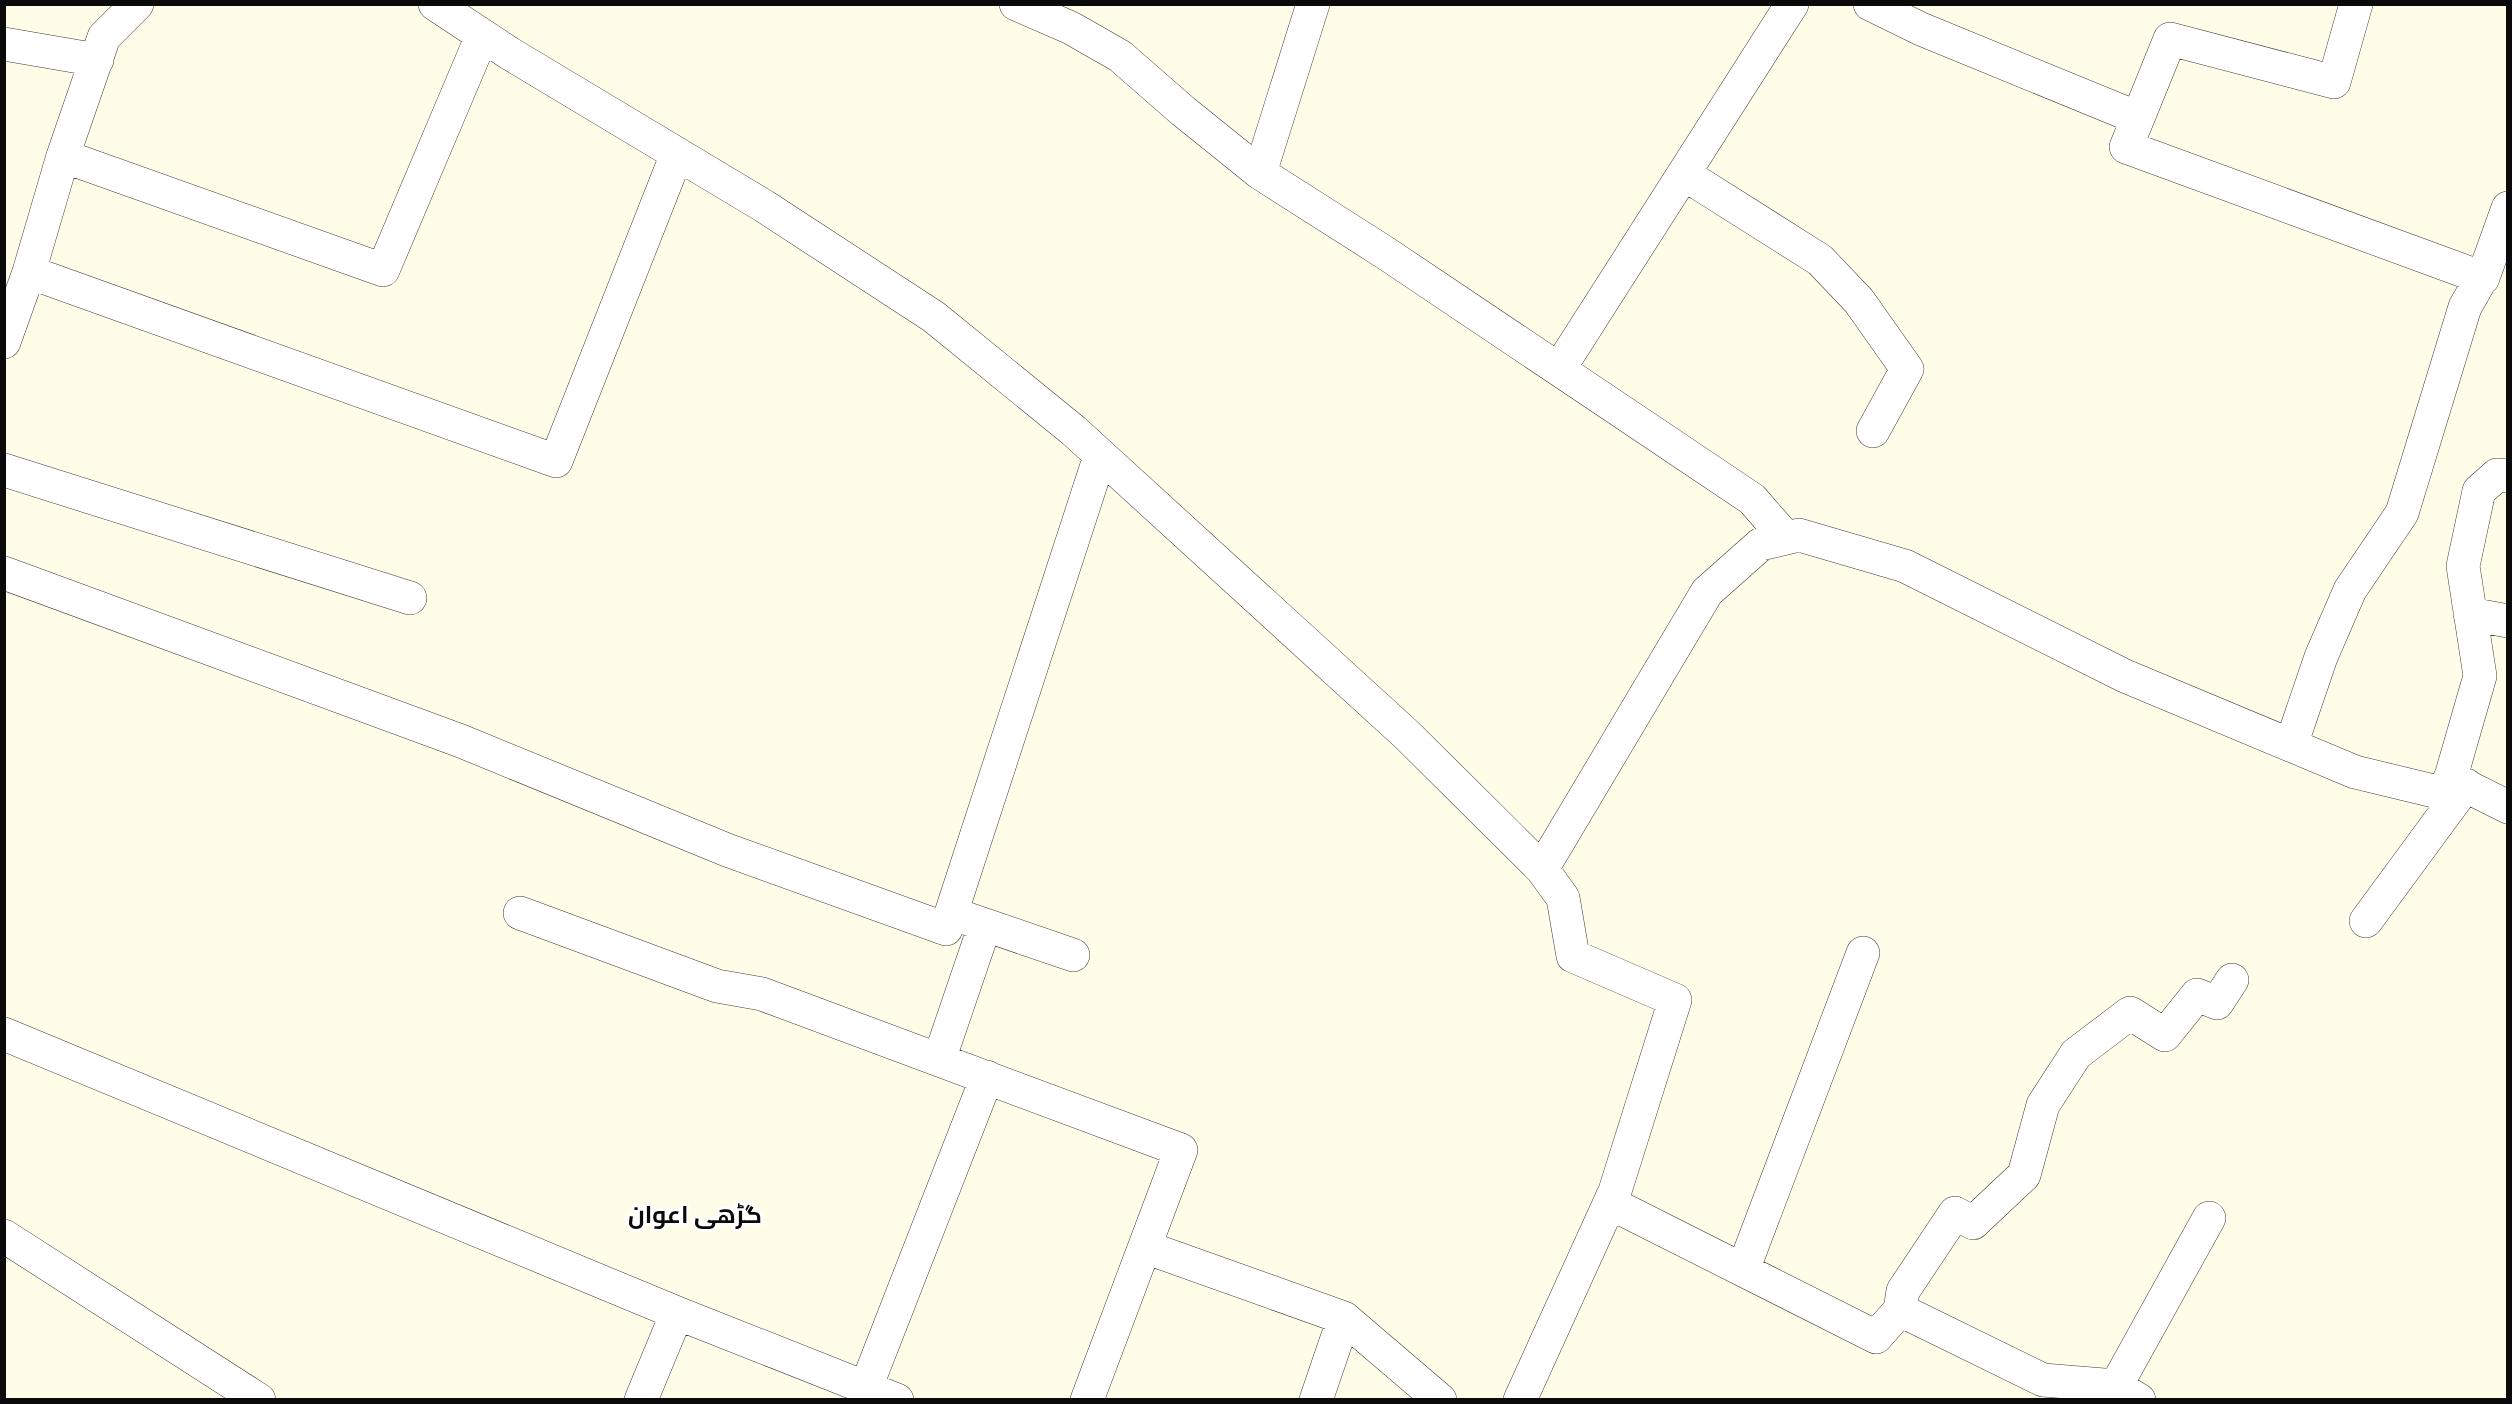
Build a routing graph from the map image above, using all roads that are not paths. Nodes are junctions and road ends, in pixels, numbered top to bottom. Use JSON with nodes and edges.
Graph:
{"nodes":[{"id":1,"x":137,"y":4,"type":"edge"},
{"id":2,"x":435,"y":4,"type":"edge"},
{"id":3,"x":1016,"y":4,"type":"edge"},
{"id":4,"x":1313,"y":4,"type":"edge"},
{"id":5,"x":1792,"y":4,"type":"edge"},
{"id":6,"x":1870,"y":4,"type":"edge"},
{"id":7,"x":2355,"y":4,"type":"edge"},
{"id":8,"x":482,"y":36,"type":"junction"},
{"id":9,"x":4,"y":45,"type":"edge"},
{"id":10,"x":96,"y":60,"type":"junction"},
{"id":11,"x":2138,"y":118,"type":"junction"},
{"id":12,"x":677,"y":154,"type":"junction"},
{"id":13,"x":63,"y":156,"type":"junction"},
{"id":14,"x":1260,"y":173,"type":"junction"},
{"id":15,"x":1684,"y":174,"type":"junction"},
{"id":16,"x":2508,"y":208,"type":"edge"},
{"id":17,"x":29,"y":272,"type":"junction"},
{"id":18,"x":2482,"y":278,"type":"junction"},
{"id":19,"x":4,"y":342,"type":"edge"},
{"id":20,"x":1559,"y":369,"type":"junction"},
{"id":21,"x":1873,"y":431,"type":"dead end"},
{"id":22,"x":1100,"y":456,"type":"junction"},
{"id":23,"x":4,"y":470,"type":"edge"},
{"id":24,"x":2508,"y":476,"type":"edge"},
{"id":25,"x":1786,"y":538,"type":"junction"},
{"id":26,"x":4,"y":573,"type":"edge"},
{"id":27,"x":410,"y":598,"type":"dead end"},
{"id":28,"x":2470,"y":614,"type":"junction"},
{"id":29,"x":2508,"y":621,"type":"edge"},
{"id":30,"x":2291,"y":745,"type":"junction"},
{"id":31,"x":2458,"y":782,"type":"junction"},
{"id":32,"x":2508,"y":807,"type":"edge"},
{"id":33,"x":1542,"y":868,"type":"junction"},
{"id":34,"x":520,"y":913,"type":"dead end"},
{"id":35,"x":952,"y":914,"type":"junction"},
{"id":36,"x":2366,"y":921,"type":"dead end"},
{"id":37,"x":985,"y":925,"type":"junction"},
{"id":38,"x":1863,"y":953,"type":"dead end"},
{"id":39,"x":1073,"y":955,"type":"dead end"},
{"id":40,"x":2232,"y":980,"type":"dead end"},
{"id":41,"x":4,"y":1034,"type":"edge"},
{"id":42,"x":939,"y":1060,"type":"junction"},
{"id":43,"x":987,"y":1077,"type":"junction"},
{"id":44,"x":1610,"y":1203,"type":"junction"},
{"id":45,"x":2209,"y":1218,"type":"dead end"},
{"id":46,"x":4,"y":1236,"type":"edge"},
{"id":47,"x":1145,"y":1247,"type":"junction"},
{"id":48,"x":1743,"y":1270,"type":"junction"},
{"id":49,"x":1900,"y":1310,"type":"junction"},
{"id":50,"x":677,"y":1313,"type":"junction"},
{"id":51,"x":1344,"y":1317,"type":"junction"},
{"id":52,"x":864,"y":1393,"type":"edge"},
{"id":53,"x":2127,"y":1393,"type":"edge"},
{"id":54,"x":259,"y":1400,"type":"edge"},
{"id":55,"x":641,"y":1400,"type":"edge"},
{"id":56,"x":897,"y":1400,"type":"edge"},
{"id":57,"x":1087,"y":1400,"type":"edge"},
{"id":58,"x":1317,"y":1400,"type":"edge"},
{"id":59,"x":1440,"y":1400,"type":"edge"},
{"id":60,"x":1520,"y":1400,"type":"edge"}],
"edges":[{"from":1,"to":10,"type":"street"},
{"from":2,"to":8,"type":"street"},
{"from":3,"to":14,"type":"street"},
{"from":4,"to":14,"type":"street"},
{"from":5,"to":15,"type":"street"},
{"from":6,"to":11,"type":"street"},
{"from":7,"to":11,"type":"street"},
{"from":8,"to":12,"type":"street"},
{"from":8,"to":13,"type":"street"},
{"from":9,"to":10,"type":"street"},
{"from":10,"to":13,"type":"street"},
{"from":11,"to":18,"type":"street"},
{"from":12,"to":17,"type":"street"},
{"from":12,"to":22,"type":"street"},
{"from":13,"to":17,"type":"street"},
{"from":14,"to":20,"type":"street"},
{"from":15,"to":20,"type":"street"},
{"from":15,"to":21,"type":"street"},
{"from":16,"to":18,"type":"street"},
{"from":17,"to":19,"type":"street"},
{"from":18,"to":30,"type":"street"},
{"from":20,"to":25,"type":"street"},
{"from":22,"to":33,"type":"street"},
{"from":22,"to":35,"type":"street"},
{"from":23,"to":27,"type":"street"},
{"from":24,"to":28,"type":"street"},
{"from":25,"to":30,"type":"street"},
{"from":25,"to":33,"type":"street"},
{"from":26,"to":35,"type":"street"},
{"from":28,"to":29,"type":"street"},
{"from":28,"to":31,"type":"street"},
{"from":30,"to":31,"type":"street"},
{"from":31,"to":32,"type":"street"},
{"from":31,"to":36,"type":"street"},
{"from":33,"to":44,"type":"street"},
{"from":34,"to":42,"type":"street"},
{"from":35,"to":37,"type":"street"},
{"from":37,"to":39,"type":"street"},
{"from":37,"to":42,"type":"street"},
{"from":38,"to":48,"type":"street"},
{"from":40,"to":49,"type":"street"},
{"from":41,"to":50,"type":"street"},
{"from":42,"to":43,"type":"street"},
{"from":43,"to":47,"type":"street"},
{"from":43,"to":52,"type":"street"},
{"from":44,"to":48,"type":"street"},
{"from":44,"to":60,"type":"street"},
{"from":45,"to":53,"type":"street"},
{"from":46,"to":54,"type":"street"},
{"from":47,"to":51,"type":"street"},
{"from":47,"to":57,"type":"street"},
{"from":48,"to":49,"type":"street"},
{"from":49,"to":53,"type":"street"},
{"from":50,"to":52,"type":"street"},
{"from":50,"to":55,"type":"street"},
{"from":51,"to":58,"type":"street"},
{"from":51,"to":59,"type":"street"},
{"from":52,"to":56,"type":"street"}]}
